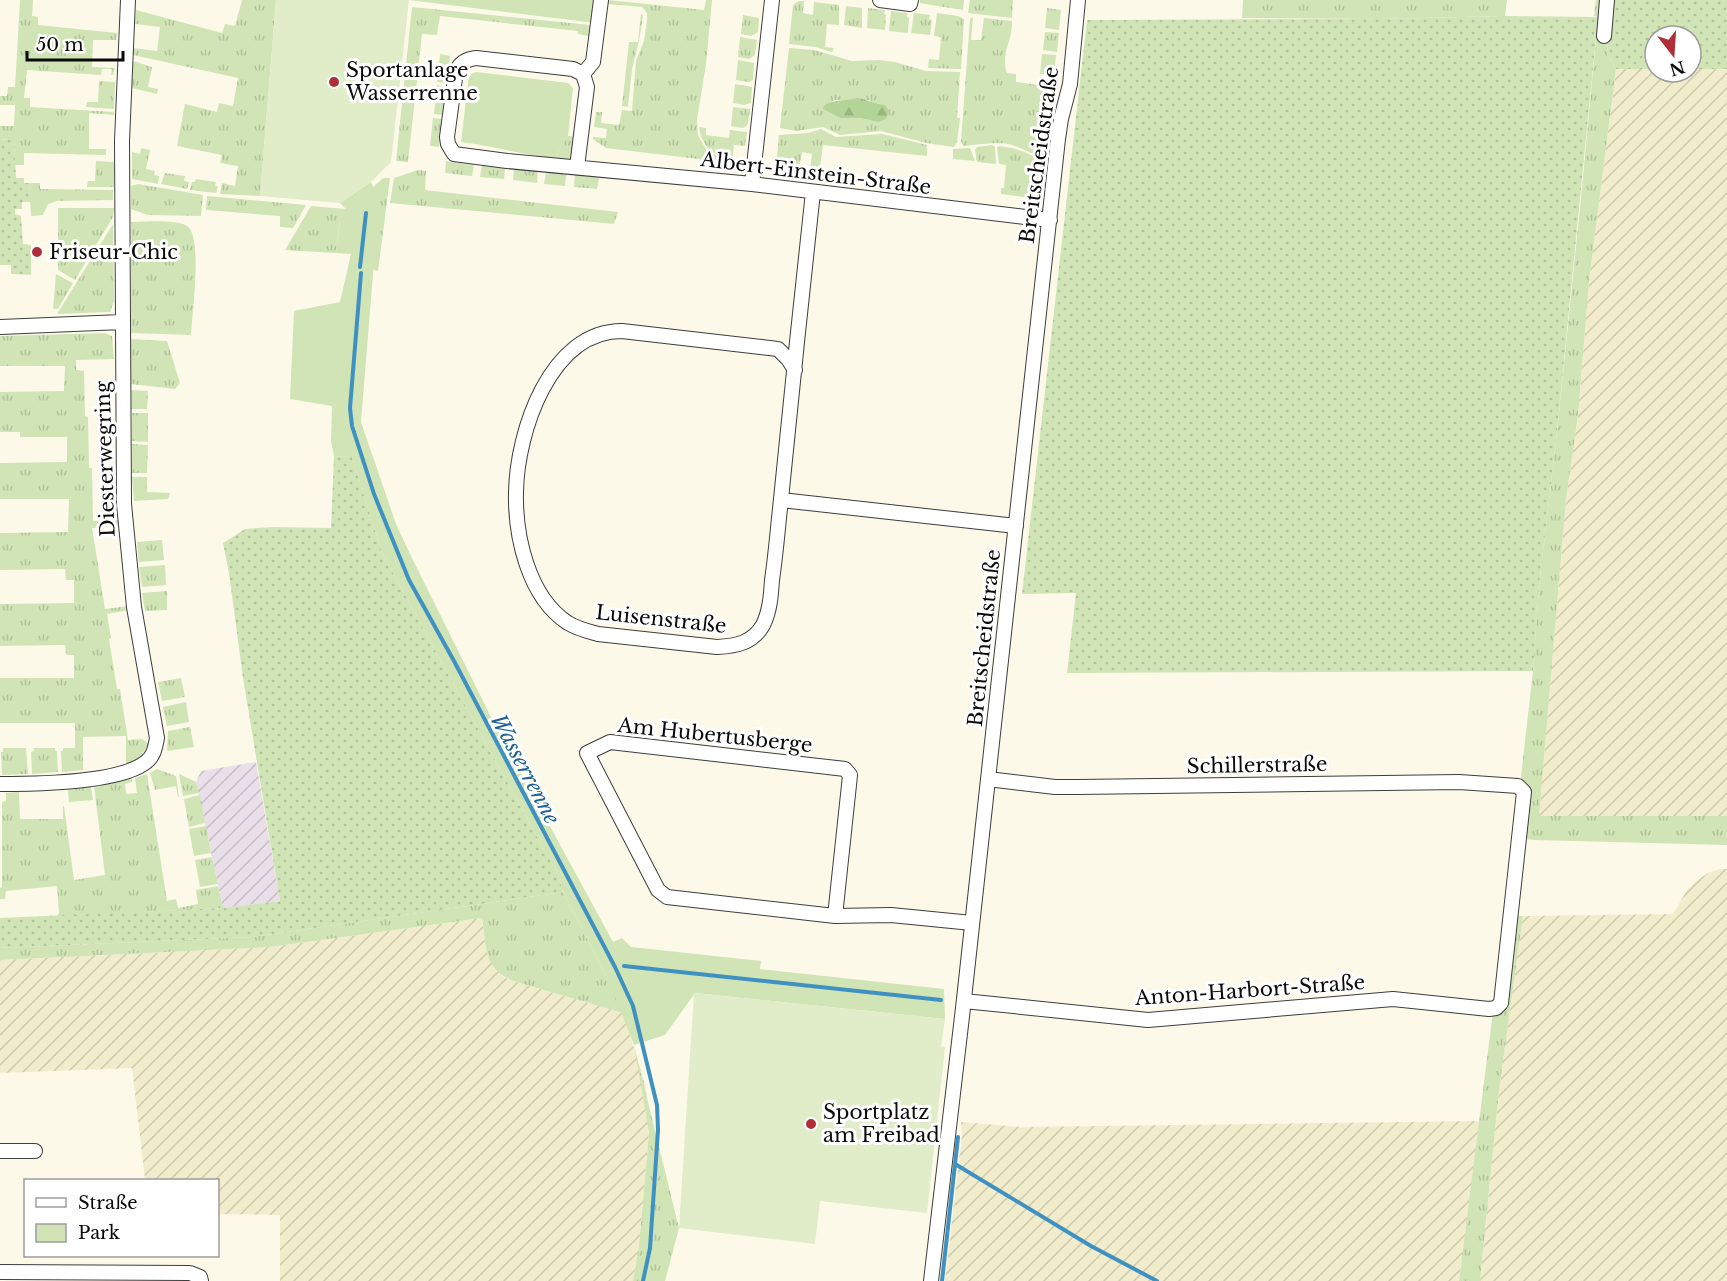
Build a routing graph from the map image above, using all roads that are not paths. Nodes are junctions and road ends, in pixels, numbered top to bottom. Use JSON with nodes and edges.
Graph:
{"nodes":[{"id":1,"x":128,"y":0,"type":"edge"},
{"id":2,"x":601,"y":0,"type":"edge"},
{"id":3,"x":772,"y":0,"type":"edge"},
{"id":4,"x":880,"y":0,"type":"edge"},
{"id":5,"x":911,"y":0,"type":"edge"},
{"id":6,"x":1078,"y":0,"type":"edge"},
{"id":7,"x":1607,"y":0,"type":"edge"},
{"id":8,"x":1604,"y":36,"type":"dead end"},
{"id":9,"x":583,"y":74,"type":"junction"},
{"id":10,"x":578,"y":167,"type":"junction"},
{"id":11,"x":752,"y":184,"type":"junction"},
{"id":12,"x":813,"y":192,"type":"junction"},
{"id":13,"x":1050,"y":220,"type":"junction"},
{"id":14,"x":122,"y":322,"type":"junction"},
{"id":15,"x":0,"y":327,"type":"edge"},
{"id":16,"x":795,"y":370,"type":"junction"},
{"id":17,"x":781,"y":500,"type":"junction"},
{"id":18,"x":1016,"y":525,"type":"junction"},
{"id":19,"x":988,"y":779,"type":"junction"},
{"id":20,"x":0,"y":784,"type":"edge"},
{"id":21,"x":835,"y":916,"type":"junction"},
{"id":22,"x":972,"y":923,"type":"junction"},
{"id":23,"x":964,"y":1001,"type":"junction"},
{"id":24,"x":1501,"y":1003,"type":"joint"},
{"id":25,"x":0,"y":1151,"type":"edge"},
{"id":26,"x":35,"y":1151,"type":"dead end"},
{"id":27,"x":0,"y":1272,"type":"edge"},
{"id":28,"x":87,"y":1277,"type":"edge"},
{"id":29,"x":201,"y":1281,"type":"edge"},
{"id":30,"x":931,"y":1281,"type":"edge"}],
"edges":[{"from":1,"to":14,"type":"street","name":"Diesterwegring"},
{"from":2,"to":9,"type":"street"},
{"from":3,"to":11,"type":"street"},
{"from":4,"to":5,"type":"street"},
{"from":6,"to":13,"type":"street","name":"Breitscheidstraße"},
{"from":7,"to":8,"type":"street"},
{"from":9,"to":10,"type":"street"},
{"from":9,"to":10,"type":"street","name":"Albert-Einstein-Straße"},
{"from":10,"to":11,"type":"street","name":"Albert-Einstein-Straße"},
{"from":11,"to":12,"type":"street","name":"Albert-Einstein-Straße"},
{"from":12,"to":13,"type":"street","name":"Albert-Einstein-Straße"},
{"from":12,"to":16,"type":"street","name":"Luisenstraße"},
{"from":13,"to":18,"type":"street","name":"Breitscheidstraße"},
{"from":14,"to":15,"type":"street"},
{"from":14,"to":20,"type":"street","name":"Diesterwegring"},
{"from":16,"to":17,"type":"street","name":"Luisenstraße"},
{"from":16,"to":17,"type":"street","name":"Luisenstraße"},
{"from":17,"to":18,"type":"street"},
{"from":18,"to":19,"type":"street","name":"Breitscheidstraße"},
{"from":19,"to":22,"type":"street","name":"Breitscheidstraße"},
{"from":19,"to":24,"type":"street","name":"Schillerstraße"},
{"from":21,"to":21,"type":"street","name":"Am Hubertusberge"},
{"from":21,"to":22,"type":"street","name":"Am Hubertusberge"},
{"from":22,"to":23,"type":"street","name":"Breitscheidstraße"},
{"from":23,"to":24,"type":"street","name":"Anton-Harbort-Straße"},
{"from":23,"to":30,"type":"street","name":"Breitscheidstraße"},
{"from":25,"to":26,"type":"street"},
{"from":27,"to":28,"type":"street"},
{"from":28,"to":29,"type":"street"}]}
